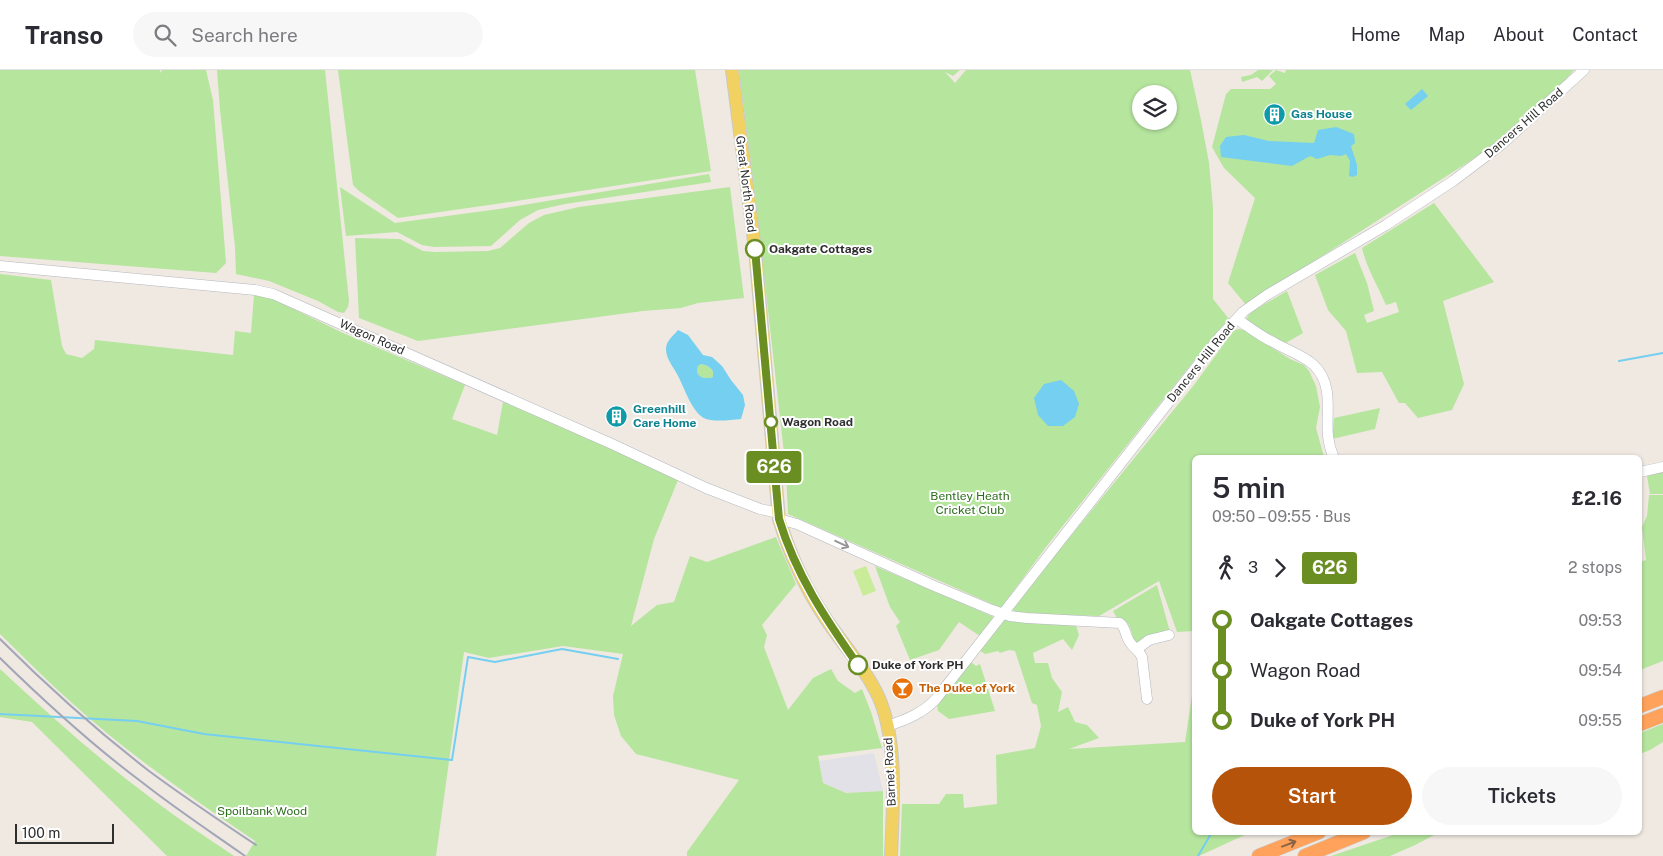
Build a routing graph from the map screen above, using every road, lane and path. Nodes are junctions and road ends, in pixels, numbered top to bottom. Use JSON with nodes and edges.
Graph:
{"nodes":[{"id":1,"x":732,"y":70,"type":"edge"},
{"id":2,"x":1584,"y":70,"type":"edge"},
{"id":3,"x":0,"y":266,"type":"edge"},
{"id":4,"x":1237,"y":319,"type":"junction"},
{"id":5,"x":1333,"y":455,"type":"edge"},
{"id":6,"x":1663,"y":467,"type":"edge"},
{"id":7,"x":1642,"y":472,"type":"edge"},
{"id":8,"x":779,"y":516,"type":"junction"},
{"id":9,"x":784,"y":536,"type":"joint"},
{"id":10,"x":1003,"y":613,"type":"junction"},
{"id":11,"x":1169,"y":635,"type":"dead end"},
{"id":12,"x":1137,"y":649,"type":"junction"},
{"id":13,"x":1663,"y":697,"type":"edge"},
{"id":14,"x":1147,"y":699,"type":"dead end"},
{"id":15,"x":1642,"y":705,"type":"edge"},
{"id":16,"x":1663,"y":714,"type":"edge"},
{"id":17,"x":1642,"y":723,"type":"edge"},
{"id":18,"x":888,"y":726,"type":"junction"},
{"id":19,"x":1312,"y":835,"type":"edge"},
{"id":20,"x":1357,"y":835,"type":"edge"},
{"id":21,"x":891,"y":856,"type":"edge"},
{"id":22,"x":1259,"y":856,"type":"edge"},
{"id":23,"x":1305,"y":856,"type":"edge"}],
"edges":[{"from":1,"to":8,"type":"main road","name":"Great North Road"},
{"from":2,"to":4,"type":"street","name":"Dancers Hill Road"},
{"from":3,"to":8,"type":"street","name":"Wagon Road"},
{"from":4,"to":5,"type":"street"},
{"from":4,"to":10,"type":"street","name":"Dancers Hill Road"},
{"from":6,"to":7,"type":"street"},
{"from":8,"to":9,"type":"main road","name":"Great North Road"},
{"from":8,"to":10,"type":"street","name":"Wagon Road","one_way":true},
{"from":9,"to":18,"type":"main road","name":"Barnet Road"},
{"from":10,"to":12,"type":"street","name":"Wagon Road"},
{"from":10,"to":18,"type":"street","name":"Dancers Hill Road"},
{"from":11,"to":12,"type":"street"},
{"from":12,"to":14,"type":"street"},
{"from":13,"to":15,"type":"highway"},
{"from":16,"to":17,"type":"highway"},
{"from":18,"to":21,"type":"main road","name":"Barnet Road"},
{"from":22,"to":19,"type":"highway","one_way":true},
{"from":20,"to":23,"type":"highway"}]}
